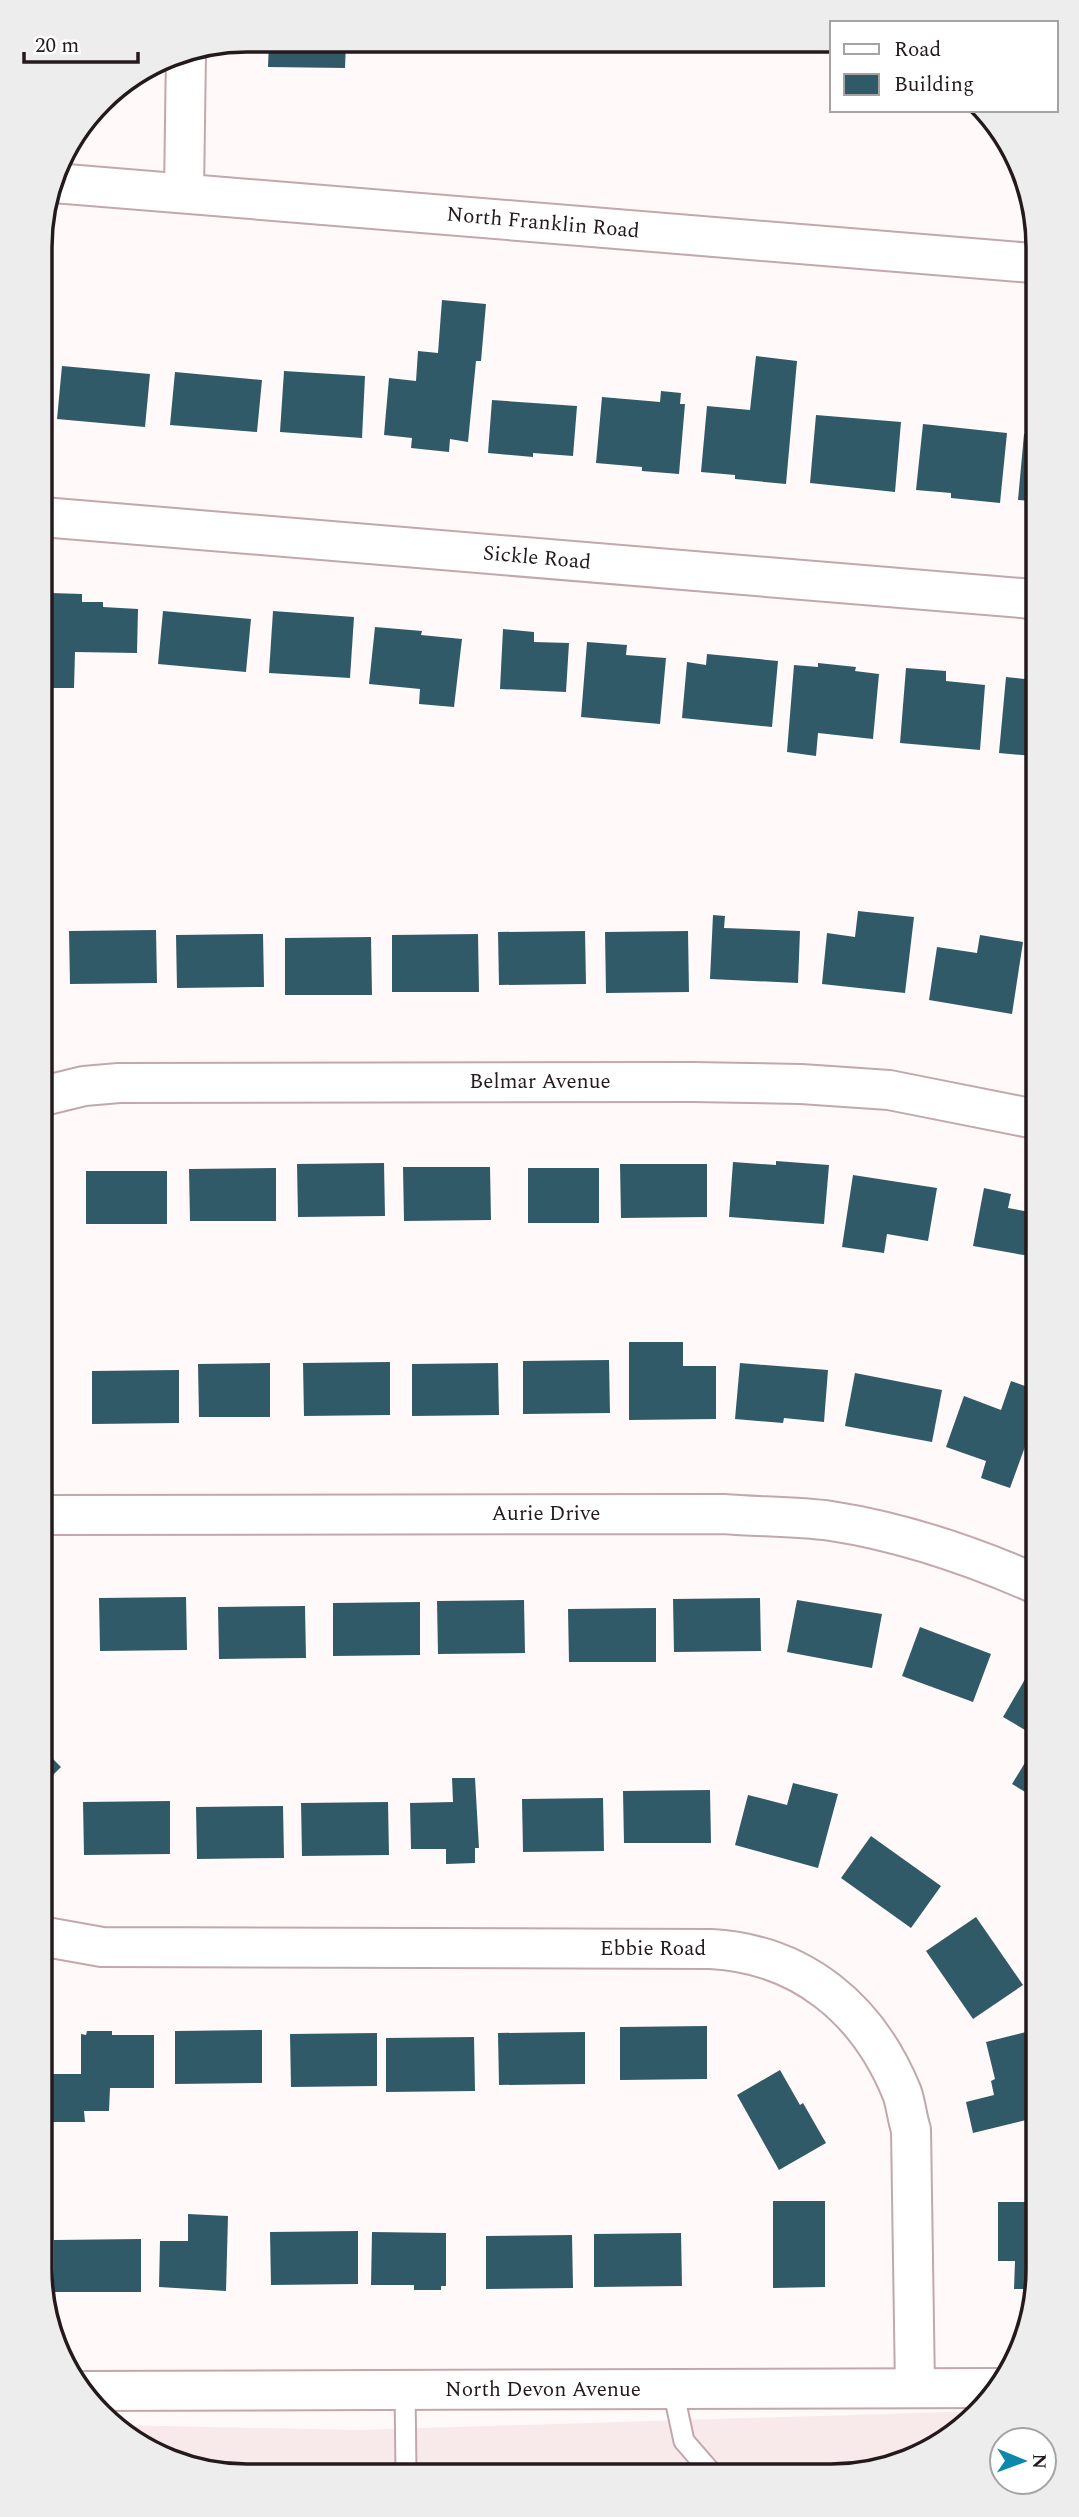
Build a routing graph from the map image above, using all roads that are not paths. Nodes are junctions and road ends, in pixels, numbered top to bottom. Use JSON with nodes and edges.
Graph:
{"nodes":[{"id":1,"x":186,"y":63,"type":"edge"},
{"id":2,"x":63,"y":184,"type":"edge"},
{"id":3,"x":184,"y":193,"type":"junction"},
{"id":4,"x":1026,"y":263,"type":"edge"},
{"id":5,"x":53,"y":518,"type":"edge"},
{"id":6,"x":1026,"y":598,"type":"edge"},
{"id":7,"x":53,"y":1094,"type":"edge"},
{"id":8,"x":1026,"y":1117,"type":"edge"},
{"id":9,"x":52,"y":1515,"type":"edge"},
{"id":10,"x":1026,"y":1579,"type":"edge"},
{"id":11,"x":52,"y":1938,"type":"edge"},
{"id":12,"x":915,"y":2388,"type":"junction"},
{"id":13,"x":986,"y":2388,"type":"edge"},
{"id":14,"x":95,"y":2390,"type":"edge"},
{"id":15,"x":405,"y":2390,"type":"junction"},
{"id":16,"x":673,"y":2390,"type":"junction"},
{"id":17,"x":406,"y":2464,"type":"edge"},
{"id":18,"x":704,"y":2464,"type":"edge"}],
"edges":[{"from":1,"to":3,"type":"street"},
{"from":2,"to":3,"type":"street","name":"North Franklin Road"},
{"from":3,"to":4,"type":"street","name":"North Franklin Road"},
{"from":5,"to":6,"type":"street","name":"Sickle Road"},
{"from":7,"to":8,"type":"street","name":"Belmar Avenue"},
{"from":9,"to":10,"type":"street","name":"Aurie Drive"},
{"from":11,"to":12,"type":"street","name":"Ebbie Road"},
{"from":12,"to":13,"type":"street","name":"North Devon Avenue"},
{"from":12,"to":16,"type":"street","name":"North Devon Avenue"},
{"from":14,"to":15,"type":"street","name":"North Devon Avenue"},
{"from":15,"to":16,"type":"street","name":"North Devon Avenue"},
{"from":15,"to":17,"type":"lane"},
{"from":16,"to":18,"type":"lane"}]}
